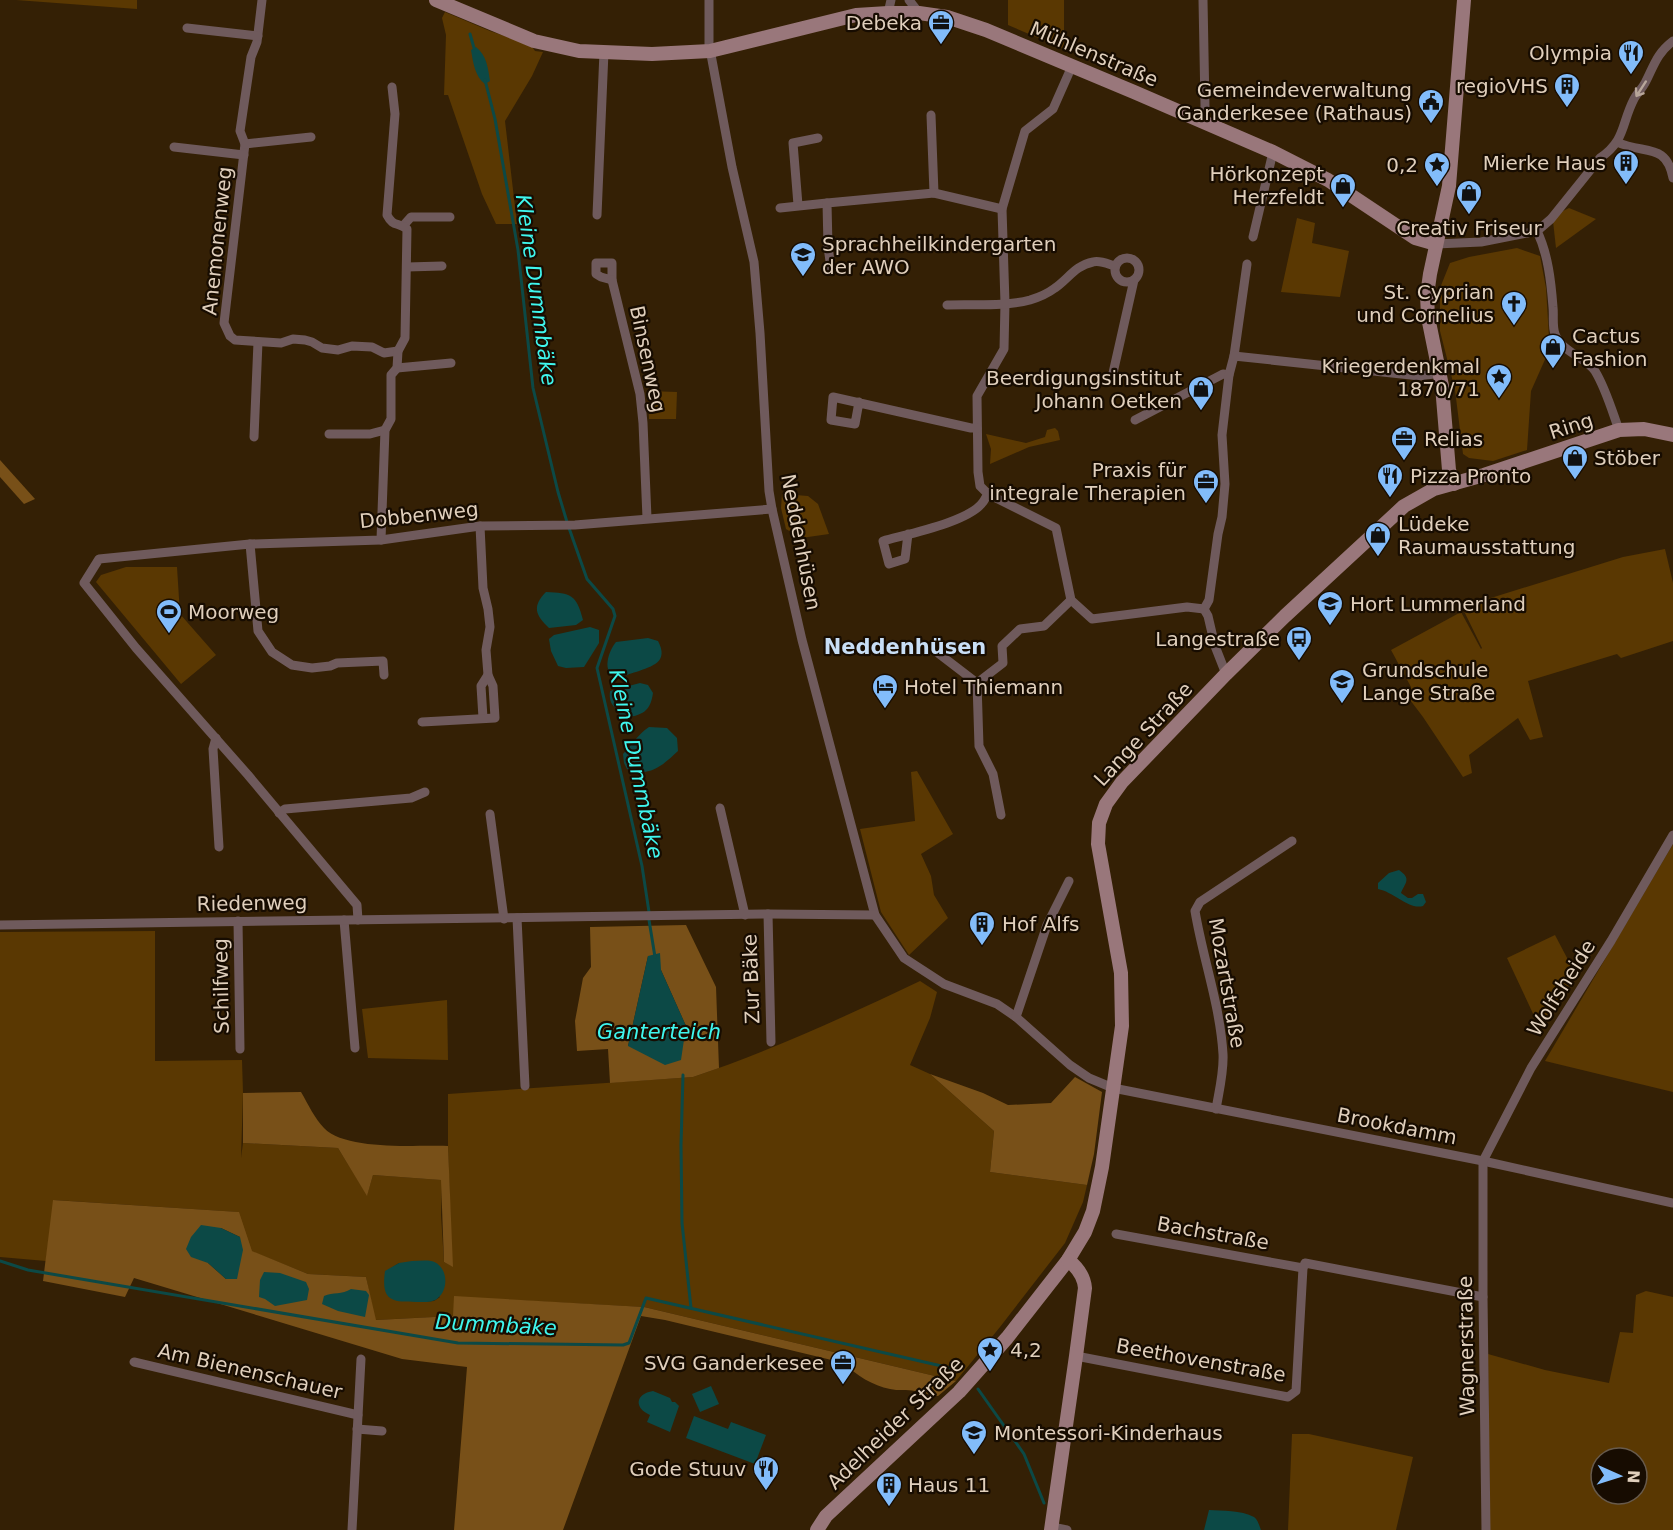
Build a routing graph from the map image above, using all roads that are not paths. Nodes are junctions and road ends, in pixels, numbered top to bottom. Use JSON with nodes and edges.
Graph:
{"nodes":[{"id":1,"x":262,"y":0,"type":"edge"},
{"id":2,"x":436,"y":0,"type":"edge"},
{"id":3,"x":709,"y":0,"type":"edge"},
{"id":4,"x":909,"y":0,"type":"edge"},
{"id":5,"x":1203,"y":0,"type":"edge"},
{"id":6,"x":1464,"y":0,"type":"edge"},
{"id":7,"x":890,"y":6,"type":"edge"},
{"id":8,"x":919,"y":13,"type":"junction"},
{"id":9,"x":187,"y":28,"type":"dead end"},
{"id":10,"x":258,"y":36,"type":"junction"},
{"id":11,"x":1673,"y":41,"type":"edge"},
{"id":12,"x":710,"y":51,"type":"junction"},
{"id":13,"x":604,"y":52,"type":"junction"},
{"id":14,"x":1072,"y":66,"type":"junction"},
{"id":15,"x":392,"y":87,"type":"dead end"},
{"id":16,"x":931,"y":115,"type":"dead end"},
{"id":17,"x":1203,"y":121,"type":"junction"},
{"id":18,"x":311,"y":137,"type":"dead end"},
{"id":19,"x":818,"y":138,"type":"dead end"},
{"id":20,"x":1617,"y":142,"type":"junction"},
{"id":21,"x":245,"y":144,"type":"junction"},
{"id":22,"x":174,"y":147,"type":"dead end"},
{"id":23,"x":1273,"y":152,"type":"junction"},
{"id":24,"x":244,"y":155,"type":"junction"},
{"id":25,"x":1673,"y":178,"type":"edge"},
{"id":26,"x":934,"y":193,"type":"junction"},
{"id":27,"x":827,"y":203,"type":"junction"},
{"id":28,"x":798,"y":205,"type":"junction"},
{"id":29,"x":780,"y":208,"type":"dead end"},
{"id":30,"x":1002,"y":209,"type":"junction"},
{"id":31,"x":597,"y":215,"type":"dead end"},
{"id":32,"x":450,"y":217,"type":"dead end"},
{"id":33,"x":403,"y":226,"type":"junction"},
{"id":34,"x":1537,"y":231,"type":"junction"},
{"id":35,"x":1253,"y":237,"type":"dead end"},
{"id":36,"x":1436,"y":244,"type":"junction"},
{"id":37,"x":1247,"y":264,"type":"dead end"},
{"id":38,"x":442,"y":266,"type":"dead end"},
{"id":39,"x":1115,"y":266,"type":"junction"},
{"id":40,"x":407,"y":267,"type":"junction"},
{"id":41,"x":831,"y":268,"type":"dead end"},
{"id":42,"x":612,"y":280,"type":"dead end"},
{"id":43,"x":1134,"y":280,"type":"junction"},
{"id":44,"x":1005,"y":303,"type":"junction"},
{"id":45,"x":947,"y":305,"type":"dead end"},
{"id":46,"x":258,"y":342,"type":"junction"},
{"id":47,"x":398,"y":351,"type":"junction"},
{"id":48,"x":1234,"y":356,"type":"junction"},
{"id":49,"x":451,"y":363,"type":"dead end"},
{"id":50,"x":397,"y":368,"type":"junction"},
{"id":51,"x":1113,"y":373,"type":"dead end"},
{"id":52,"x":1440,"y":373,"type":"junction"},
{"id":53,"x":1229,"y":375,"type":"junction"},
{"id":54,"x":859,"y":402,"type":"dead end"},
{"id":55,"x":1135,"y":420,"type":"dead end"},
{"id":56,"x":977,"y":428,"type":"junction"},
{"id":57,"x":385,"y":430,"type":"junction"},
{"id":58,"x":1619,"y":430,"type":"junction"},
{"id":59,"x":329,"y":434,"type":"dead end"},
{"id":60,"x":1673,"y":435,"type":"edge"},
{"id":61,"x":254,"y":437,"type":"dead end"},
{"id":62,"x":1455,"y":484,"type":"junction"},
{"id":63,"x":988,"y":494,"type":"junction"},
{"id":64,"x":772,"y":509,"type":"junction"},
{"id":65,"x":647,"y":518,"type":"junction"},
{"id":66,"x":480,"y":526,"type":"junction"},
{"id":67,"x":908,"y":534,"type":"dead end"},
{"id":68,"x":381,"y":540,"type":"junction"},
{"id":69,"x":250,"y":544,"type":"junction"},
{"id":70,"x":1071,"y":600,"type":"junction"},
{"id":71,"x":1204,"y":609,"type":"junction"},
{"id":72,"x":934,"y":650,"type":"dead end"},
{"id":73,"x":1226,"y":674,"type":"junction"},
{"id":74,"x":384,"y":675,"type":"dead end"},
{"id":75,"x":977,"y":683,"type":"junction"},
{"id":76,"x":422,"y":722,"type":"dead end"},
{"id":77,"x":216,"y":738,"type":"junction"},
{"id":78,"x":425,"y":792,"type":"dead end"},
{"id":79,"x":720,"y":808,"type":"dead end"},
{"id":80,"x":279,"y":813,"type":"junction"},
{"id":81,"x":490,"y":814,"type":"dead end"},
{"id":82,"x":1001,"y":815,"type":"dead end"},
{"id":83,"x":1673,"y":835,"type":"edge"},
{"id":84,"x":1292,"y":841,"type":"dead end"},
{"id":85,"x":219,"y":847,"type":"dead end"},
{"id":86,"x":1069,"y":881,"type":"dead end"},
{"id":87,"x":745,"y":915,"type":"junction"},
{"id":88,"x":768,"y":915,"type":"junction"},
{"id":89,"x":875,"y":915,"type":"junction"},
{"id":90,"x":517,"y":918,"type":"junction"},
{"id":91,"x":504,"y":919,"type":"junction"},
{"id":92,"x":344,"y":920,"type":"junction"},
{"id":93,"x":358,"y":920,"type":"junction"},
{"id":94,"x":237,"y":921,"type":"junction"},
{"id":95,"x":0,"y":925,"type":"edge"},
{"id":96,"x":1016,"y":1017,"type":"junction"},
{"id":97,"x":771,"y":1042,"type":"dead end"},
{"id":98,"x":355,"y":1048,"type":"dead end"},
{"id":99,"x":240,"y":1049,"type":"dead end"},
{"id":100,"x":525,"y":1086,"type":"dead end"},
{"id":101,"x":1113,"y":1088,"type":"junction"},
{"id":102,"x":1216,"y":1109,"type":"junction"},
{"id":103,"x":1483,"y":1161,"type":"junction"},
{"id":104,"x":1673,"y":1203,"type":"edge"},
{"id":105,"x":1116,"y":1234,"type":"dead end"},
{"id":106,"x":1068,"y":1260,"type":"junction"},
{"id":107,"x":1303,"y":1268,"type":"junction"},
{"id":108,"x":1483,"y":1297,"type":"junction"},
{"id":109,"x":1077,"y":1356,"type":"junction"},
{"id":110,"x":361,"y":1359,"type":"dead end"},
{"id":111,"x":134,"y":1362,"type":"dead end"},
{"id":112,"x":358,"y":1415,"type":"junction"},
{"id":113,"x":357,"y":1429,"type":"junction"},
{"id":114,"x":382,"y":1431,"type":"dead end"},
{"id":115,"x":1051,"y":1528,"type":"edge"},
{"id":116,"x":352,"y":1530,"type":"edge"},
{"id":117,"x":817,"y":1530,"type":"edge"},
{"id":118,"x":1067,"y":1530,"type":"edge"},
{"id":119,"x":1486,"y":1530,"type":"edge"}],
"edges":[{"from":1,"to":10,"type":"street","name":"Anemonenweg"},
{"from":2,"to":13,"type":"street","name":"Mühlenstraße"},
{"from":3,"to":12,"type":"street","name":"Neddenhüsen"},
{"from":4,"to":8,"type":"street"},
{"from":5,"to":17,"type":"street"},
{"from":6,"to":36,"type":"street"},
{"from":7,"to":8,"type":"street","name":"Mühlenstraße"},
{"from":7,"to":12,"type":"street","name":"Mühlenstraße"},
{"from":8,"to":14,"type":"street","name":"Mühlenstraße"},
{"from":9,"to":10,"type":"street"},
{"from":10,"to":21,"type":"street","name":"Anemonenweg"},
{"from":11,"to":20,"type":"street","one_way":true},
{"from":12,"to":13,"type":"street","name":"Mühlenstraße"},
{"from":12,"to":64,"type":"street","name":"Neddenhüsen"},
{"from":13,"to":31,"type":"street"},
{"from":14,"to":17,"type":"street","name":"Mühlenstraße"},
{"from":14,"to":30,"type":"street"},
{"from":15,"to":33,"type":"street"},
{"from":16,"to":26,"type":"street"},
{"from":17,"to":23,"type":"street","name":"Mühlenstraße"},
{"from":18,"to":21,"type":"street","name":"Anemonenweg"},
{"from":19,"to":28,"type":"street"},
{"from":20,"to":25,"type":"street"},
{"from":20,"to":34,"type":"street"},
{"from":21,"to":24,"type":"street","name":"Anemonenweg"},
{"from":22,"to":24,"type":"street","name":"Anemonenweg"},
{"from":23,"to":35,"type":"street"},
{"from":23,"to":36,"type":"street","name":"Mühlenstraße"},
{"from":24,"to":46,"type":"street","name":"Anemonenweg"},
{"from":26,"to":27,"type":"street"},
{"from":26,"to":30,"type":"street"},
{"from":27,"to":28,"type":"street"},
{"from":27,"to":41,"type":"street"},
{"from":28,"to":29,"type":"street"},
{"from":30,"to":44,"type":"street"},
{"from":32,"to":33,"type":"street"},
{"from":33,"to":40,"type":"street"},
{"from":34,"to":36,"type":"street"},
{"from":34,"to":58,"type":"street","name":"Ring"},
{"from":36,"to":52,"type":"street"},
{"from":37,"to":48,"type":"street"},
{"from":38,"to":40,"type":"street"},
{"from":39,"to":43,"type":"street"},
{"from":39,"to":43,"type":"street"},
{"from":39,"to":44,"type":"street"},
{"from":40,"to":47,"type":"street"},
{"from":42,"to":65,"type":"street","name":"Binsenweg"},
{"from":43,"to":51,"type":"street"},
{"from":44,"to":45,"type":"street"},
{"from":44,"to":56,"type":"street"},
{"from":46,"to":47,"type":"street","name":"Anemonenweg"},
{"from":46,"to":61,"type":"street"},
{"from":47,"to":50,"type":"street"},
{"from":48,"to":52,"type":"street"},
{"from":48,"to":53,"type":"street"},
{"from":49,"to":50,"type":"street"},
{"from":50,"to":57,"type":"street"},
{"from":52,"to":62,"type":"street"},
{"from":53,"to":55,"type":"street"},
{"from":53,"to":71,"type":"street"},
{"from":54,"to":56,"type":"street"},
{"from":56,"to":63,"type":"street"},
{"from":57,"to":59,"type":"street"},
{"from":57,"to":68,"type":"street"},
{"from":58,"to":60,"type":"street"},
{"from":58,"to":62,"type":"street","name":"Ring"},
{"from":62,"to":73,"type":"street","name":"Lange Straße"},
{"from":63,"to":67,"type":"street"},
{"from":63,"to":70,"type":"street"},
{"from":64,"to":65,"type":"street","name":"Dobbenweg"},
{"from":64,"to":89,"type":"street","name":"Neddenhüsen"},
{"from":65,"to":66,"type":"street","name":"Dobbenweg"},
{"from":66,"to":68,"type":"street","name":"Dobbenweg"},
{"from":66,"to":76,"type":"street"},
{"from":68,"to":69,"type":"street","name":"Dobbenweg"},
{"from":69,"to":74,"type":"street"},
{"from":69,"to":77,"type":"street","name":"Dobbenweg"},
{"from":70,"to":71,"type":"street"},
{"from":70,"to":75,"type":"street"},
{"from":71,"to":73,"type":"street"},
{"from":72,"to":75,"type":"street"},
{"from":73,"to":101,"type":"street","name":"Lange Straße"},
{"from":75,"to":82,"type":"street"},
{"from":77,"to":80,"type":"street"},
{"from":77,"to":85,"type":"street"},
{"from":78,"to":80,"type":"street"},
{"from":79,"to":87,"type":"street"},
{"from":80,"to":93,"type":"street"},
{"from":81,"to":91,"type":"street"},
{"from":83,"to":103,"type":"street","name":"Wolfsheide"},
{"from":84,"to":102,"type":"street","name":"Mozartstraße"},
{"from":86,"to":96,"type":"street"},
{"from":87,"to":88,"type":"street","name":"Riedenweg"},
{"from":87,"to":90,"type":"street","name":"Riedenweg"},
{"from":88,"to":89,"type":"street","name":"Riedenweg"},
{"from":88,"to":97,"type":"street","name":"Zur Bäke"},
{"from":89,"to":96,"type":"street","name":"Neddenhüsen"},
{"from":90,"to":91,"type":"street","name":"Riedenweg"},
{"from":90,"to":100,"type":"street"},
{"from":91,"to":93,"type":"street","name":"Riedenweg"},
{"from":92,"to":93,"type":"street","name":"Riedenweg"},
{"from":92,"to":94,"type":"street","name":"Riedenweg"},
{"from":92,"to":98,"type":"street"},
{"from":94,"to":95,"type":"street","name":"Riedenweg"},
{"from":94,"to":99,"type":"street","name":"Schilfweg"},
{"from":96,"to":101,"type":"street","name":"Neddenhüsen"},
{"from":101,"to":102,"type":"street","name":"Brookdamm"},
{"from":101,"to":106,"type":"street","name":"Lange Straße"},
{"from":102,"to":103,"type":"street","name":"Brookdamm"},
{"from":103,"to":104,"type":"street","name":"Brookdamm"},
{"from":103,"to":108,"type":"street","name":"Wagnerstraße"},
{"from":105,"to":107,"type":"street","name":"Bachstraße"},
{"from":106,"to":109,"type":"street"},
{"from":106,"to":117,"type":"street","name":"Adelheider Straße"},
{"from":107,"to":108,"type":"street"},
{"from":107,"to":109,"type":"street","name":"Beethovenstraße"},
{"from":108,"to":119,"type":"street","name":"Wagnerstraße"},
{"from":109,"to":115,"type":"street"},
{"from":110,"to":112,"type":"street"},
{"from":111,"to":112,"type":"street","name":"Am Bienenschauer"},
{"from":112,"to":113,"type":"street"},
{"from":113,"to":114,"type":"street"},
{"from":113,"to":116,"type":"street"},
{"from":115,"to":118,"type":"street"}]}
